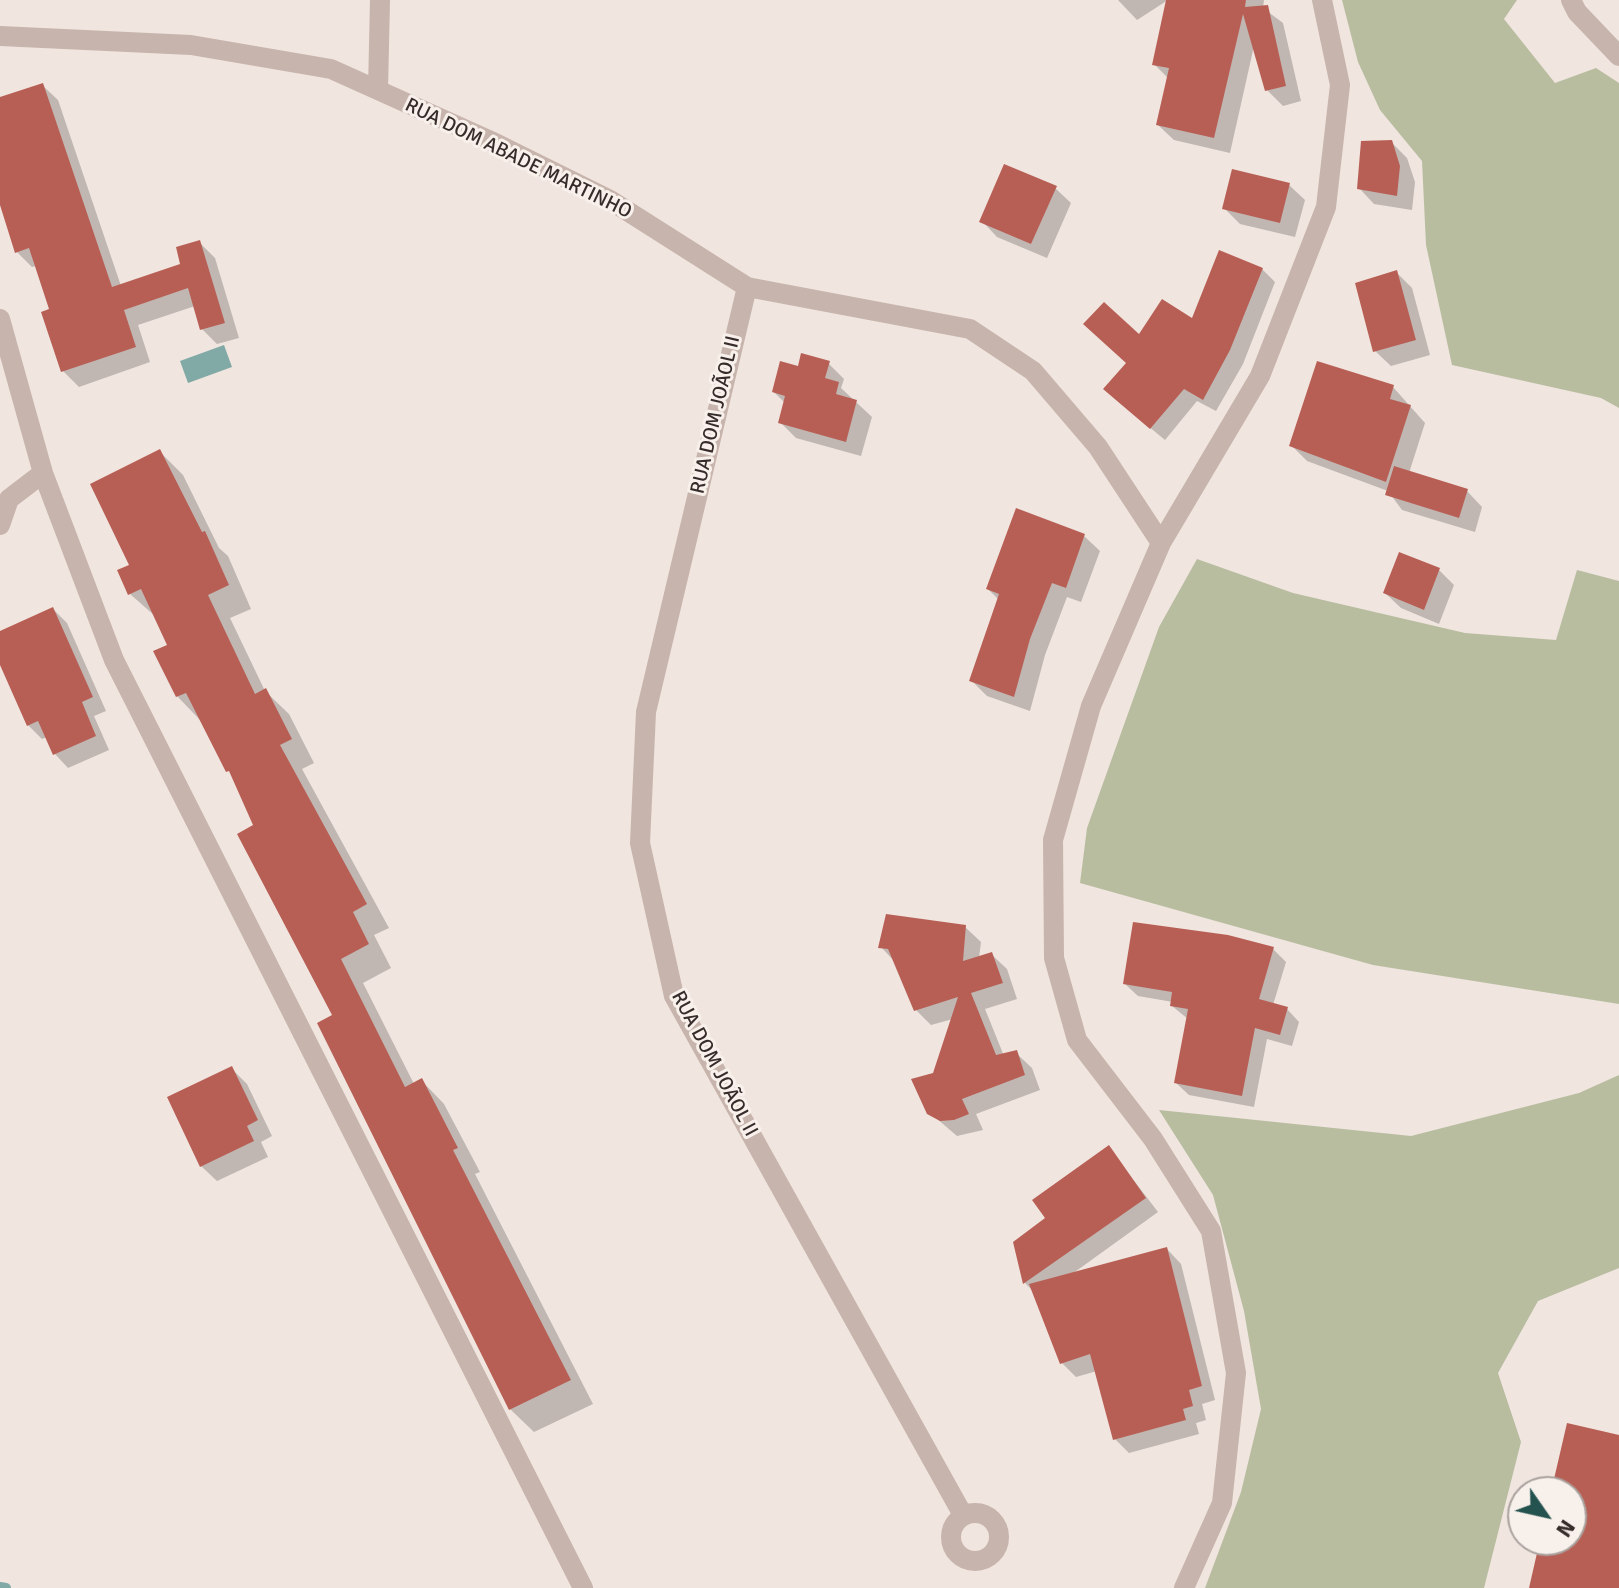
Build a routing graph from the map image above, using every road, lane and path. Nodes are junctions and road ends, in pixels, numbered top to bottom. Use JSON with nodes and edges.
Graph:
{"nodes":[{"id":1,"x":380,"y":0,"type":"edge"},
{"id":2,"x":1322,"y":0,"type":"edge"},
{"id":3,"x":1571,"y":0,"type":"edge"},
{"id":4,"x":0,"y":36,"type":"edge"},
{"id":5,"x":1619,"y":56,"type":"edge"},
{"id":6,"x":378,"y":90,"type":"junction"},
{"id":7,"x":747,"y":287,"type":"junction"},
{"id":8,"x":0,"y":319,"type":"edge"},
{"id":9,"x":43,"y":473,"type":"junction"},
{"id":10,"x":0,"y":525,"type":"edge"},
{"id":11,"x":1161,"y":543,"type":"junction"},
{"id":12,"x":963,"y":1515,"type":"dead end"},
{"id":13,"x":583,"y":1588,"type":"edge"},
{"id":14,"x":1184,"y":1588,"type":"edge"}],
"edges":[{"from":1,"to":6,"type":"street"},
{"from":2,"to":11,"type":"street"},
{"from":3,"to":5,"type":"street"},
{"from":4,"to":6,"type":"street","name":"RUA DOM ABADE MARTINHO"},
{"from":6,"to":7,"type":"street","name":"RUA DOM ABADE MARTINHO"},
{"from":7,"to":11,"type":"street","name":"RUA DOM ABADE MARTINHO"},
{"from":7,"to":12,"type":"street","name":"RUA DOM JOÃOL II"},
{"from":8,"to":9,"type":"street"},
{"from":9,"to":10,"type":"street"},
{"from":9,"to":13,"type":"street"},
{"from":11,"to":14,"type":"street"}]}
